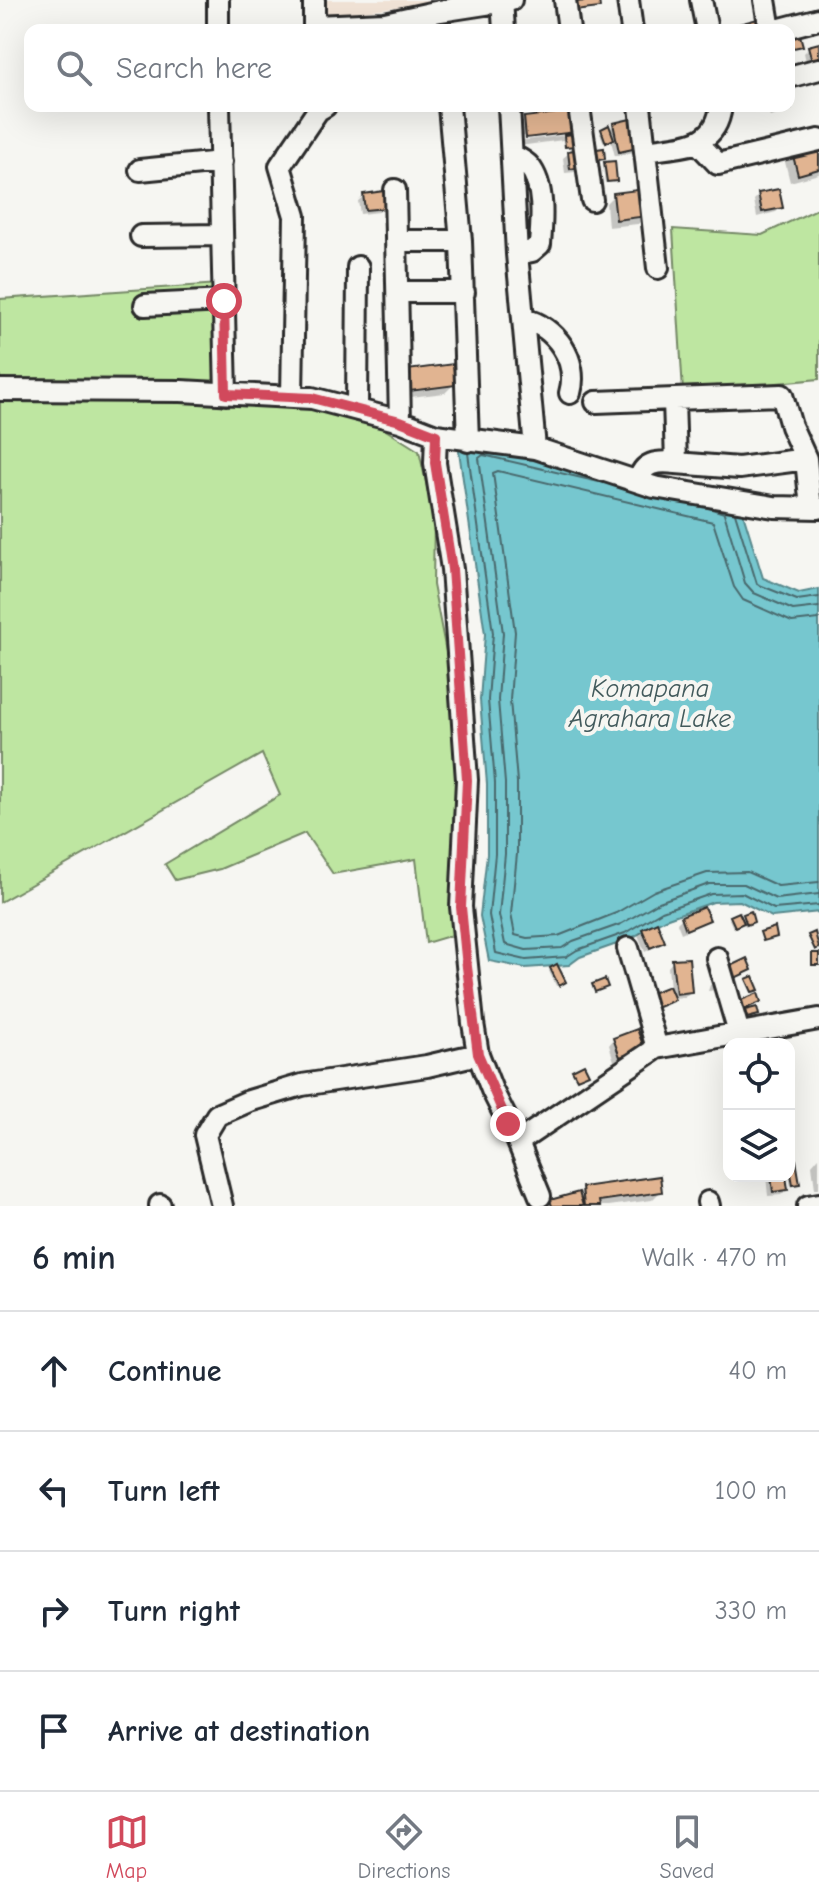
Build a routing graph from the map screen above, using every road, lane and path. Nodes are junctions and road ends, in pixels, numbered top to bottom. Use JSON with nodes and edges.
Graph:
{"nodes":[{"id":1,"x":218,"y":0,"type":"edge"},
{"id":2,"x":314,"y":0,"type":"edge"},
{"id":3,"x":565,"y":0,"type":"edge"},
{"id":4,"x":628,"y":0,"type":"edge"},
{"id":5,"x":701,"y":0,"type":"edge"},
{"id":6,"x":765,"y":0,"type":"edge"},
{"id":7,"x":505,"y":1,"type":"edge"},
{"id":8,"x":819,"y":19,"type":"edge"},
{"id":9,"x":440,"y":20,"type":"edge"},
{"id":10,"x":218,"y":24,"type":"edge"},
{"id":11,"x":314,"y":24,"type":"edge"},
{"id":12,"x":408,"y":24,"type":"edge"},
{"id":13,"x":504,"y":24,"type":"edge"},
{"id":14,"x":568,"y":24,"type":"edge"},
{"id":15,"x":631,"y":24,"type":"edge"},
{"id":16,"x":706,"y":24,"type":"edge"},
{"id":17,"x":769,"y":24,"type":"edge"},
{"id":18,"x":795,"y":25,"type":"edge"},
{"id":19,"x":819,"y":69,"type":"edge"},
{"id":20,"x":795,"y":75,"type":"edge"},
{"id":21,"x":219,"y":112,"type":"edge"},
{"id":22,"x":317,"y":112,"type":"edge"},
{"id":23,"x":450,"y":112,"type":"edge"},
{"id":24,"x":509,"y":112,"type":"edge"},
{"id":25,"x":580,"y":112,"type":"edge"},
{"id":26,"x":641,"y":112,"type":"edge"},
{"id":27,"x":720,"y":112,"type":"edge"},
{"id":28,"x":819,"y":140,"type":"edge"},
{"id":29,"x":697,"y":142,"type":"junction"},
{"id":30,"x":645,"y":151,"type":"junction"},
{"id":31,"x":221,"y":162,"type":"junction"},
{"id":32,"x":140,"y":170,"type":"dead end"},
{"id":33,"x":395,"y":190,"type":"dead end"},
{"id":34,"x":592,"y":200,"type":"dead end"},
{"id":35,"x":222,"y":235,"type":"junction"},
{"id":36,"x":141,"y":236,"type":"dead end"},
{"id":37,"x":396,"y":241,"type":"junction"},
{"id":38,"x":461,"y":241,"type":"junction"},
{"id":39,"x":358,"y":267,"type":"dead end"},
{"id":40,"x":658,"y":268,"type":"dead end"},
{"id":41,"x":398,"y":292,"type":"junction"},
{"id":42,"x":464,"y":292,"type":"junction"},
{"id":43,"x":224,"y":301,"type":"junction"},
{"id":44,"x":145,"y":305,"type":"dead end"},
{"id":45,"x":523,"y":319,"type":"junction"},
{"id":46,"x":0,"y":390,"type":"edge"},
{"id":47,"x":570,"y":393,"type":"dead end"},
{"id":48,"x":226,"y":394,"type":"junction"},
{"id":49,"x":292,"y":397,"type":"junction"},
{"id":50,"x":674,"y":400,"type":"junction"},
{"id":51,"x":596,"y":402,"type":"dead end"},
{"id":52,"x":357,"y":409,"type":"junction"},
{"id":53,"x":400,"y":421,"type":"junction"},
{"id":54,"x":436,"y":435,"type":"junction"},
{"id":55,"x":468,"y":441,"type":"junction"},
{"id":56,"x":535,"y":448,"type":"junction"},
{"id":57,"x":806,"y":459,"type":"junction"},
{"id":58,"x":676,"y":463,"type":"junction"},
{"id":59,"x":711,"y":466,"type":"junction"},
{"id":60,"x":639,"y":482,"type":"junction"},
{"id":61,"x":712,"y":496,"type":"junction"},
{"id":62,"x":815,"y":508,"type":"edge"},
{"id":63,"x":628,"y":948,"type":"dead end"},
{"id":64,"x":717,"y":958,"type":"dead end"},
{"id":65,"x":819,"y":1019,"type":"edge"},
{"id":66,"x":739,"y":1033,"type":"junction"},
{"id":67,"x":657,"y":1048,"type":"junction"},
{"id":68,"x":478,"y":1054,"type":"junction"},
{"id":69,"x":518,"y":1142,"type":"junction"},
{"id":70,"x":540,"y":1196,"type":"dead end"},
{"id":71,"x":819,"y":1204,"type":"edge"},
{"id":72,"x":222,"y":1206,"type":"edge"},
{"id":73,"x":808,"y":1206,"type":"edge"}],
"edges":[{"from":1,"to":10,"type":"street"},
{"from":2,"to":11,"type":"street"},
{"from":3,"to":14,"type":"street"},
{"from":4,"to":15,"type":"street"},
{"from":5,"to":16,"type":"street"},
{"from":6,"to":17,"type":"street"},
{"from":7,"to":9,"type":"street"},
{"from":7,"to":13,"type":"street"},
{"from":8,"to":18,"type":"street"},
{"from":9,"to":12,"type":"street"},
{"from":19,"to":20,"type":"street"},
{"from":21,"to":31,"type":"street"},
{"from":22,"to":49,"type":"street"},
{"from":23,"to":38,"type":"street"},
{"from":24,"to":45,"type":"street"},
{"from":25,"to":34,"type":"street"},
{"from":26,"to":30,"type":"street"},
{"from":27,"to":29,"type":"street"},
{"from":28,"to":29,"type":"street"},
{"from":29,"to":30,"type":"street"},
{"from":30,"to":40,"type":"street"},
{"from":31,"to":32,"type":"street"},
{"from":31,"to":35,"type":"street"},
{"from":33,"to":37,"type":"street"},
{"from":35,"to":36,"type":"street"},
{"from":35,"to":43,"type":"street"},
{"from":37,"to":38,"type":"street"},
{"from":37,"to":41,"type":"street"},
{"from":38,"to":42,"type":"street"},
{"from":39,"to":52,"type":"street"},
{"from":41,"to":42,"type":"street"},
{"from":41,"to":53,"type":"street"},
{"from":42,"to":55,"type":"street"},
{"from":43,"to":44,"type":"street"},
{"from":43,"to":48,"type":"street"},
{"from":45,"to":47,"type":"street"},
{"from":45,"to":56,"type":"street"},
{"from":46,"to":48,"type":"street"},
{"from":48,"to":49,"type":"street"},
{"from":49,"to":52,"type":"street"},
{"from":50,"to":51,"type":"street"},
{"from":50,"to":57,"type":"street"},
{"from":50,"to":58,"type":"street"},
{"from":52,"to":53,"type":"street"},
{"from":53,"to":54,"type":"street"},
{"from":54,"to":55,"type":"street"},
{"from":54,"to":68,"type":"street"},
{"from":55,"to":56,"type":"street"},
{"from":56,"to":60,"type":"street"},
{"from":57,"to":59,"type":"street"},
{"from":57,"to":62,"type":"street"},
{"from":58,"to":59,"type":"street"},
{"from":58,"to":60,"type":"street"},
{"from":59,"to":61,"type":"street"},
{"from":60,"to":61,"type":"street"},
{"from":61,"to":62,"type":"street"},
{"from":63,"to":67,"type":"street"},
{"from":64,"to":66,"type":"street"},
{"from":65,"to":66,"type":"street"},
{"from":66,"to":67,"type":"street"},
{"from":67,"to":69,"type":"street"},
{"from":68,"to":69,"type":"street"},
{"from":68,"to":72,"type":"street"},
{"from":69,"to":70,"type":"street"},
{"from":71,"to":73,"type":"street"}]}
